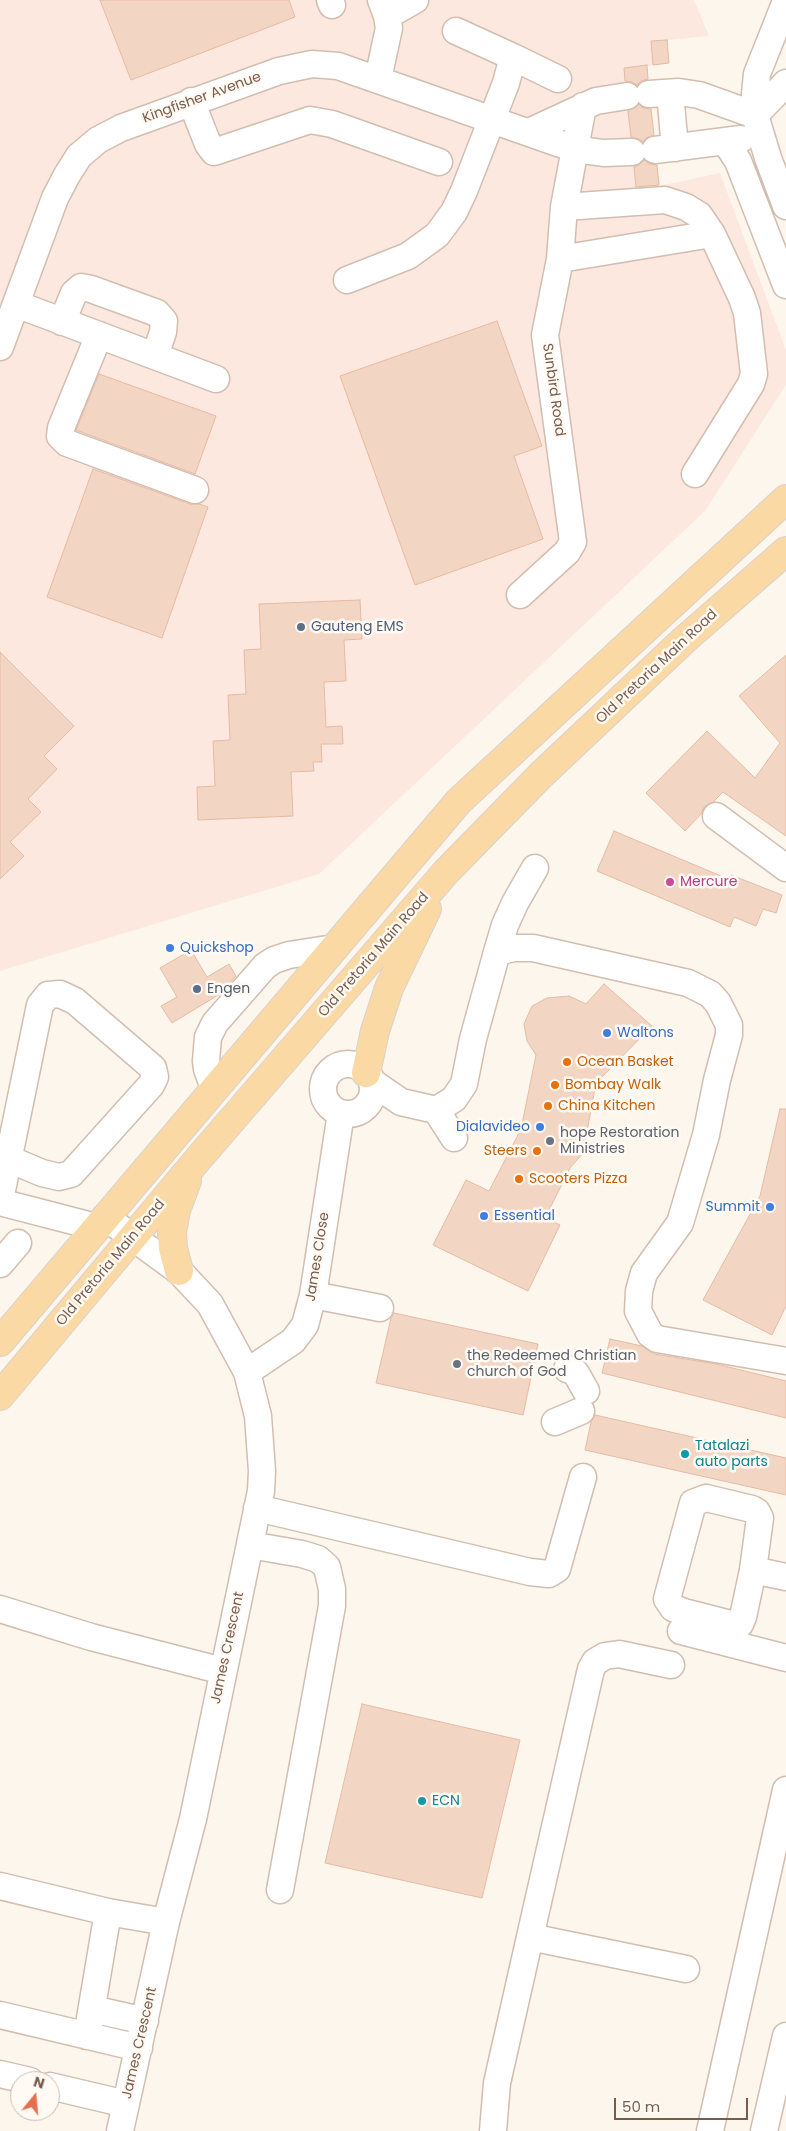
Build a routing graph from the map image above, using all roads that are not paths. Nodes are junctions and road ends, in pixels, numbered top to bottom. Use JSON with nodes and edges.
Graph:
{"nodes":[{"id":1,"x":415,"y":0,"type":"edge"},
{"id":2,"x":786,"y":2,"type":"edge"},
{"id":3,"x":384,"y":8,"type":"edge"},
{"id":4,"x":456,"y":31,"type":"dead end"},
{"id":5,"x":512,"y":56,"type":"junction"},
{"id":6,"x":378,"y":79,"type":"junction"},
{"id":7,"x":558,"y":79,"type":"dead end"},
{"id":8,"x":786,"y":83,"type":"edge"},
{"id":9,"x":649,"y":94,"type":"junction"},
{"id":10,"x":191,"y":101,"type":"junction"},
{"id":11,"x":583,"y":106,"type":"junction"},
{"id":12,"x":490,"y":120,"type":"junction"},
{"id":13,"x":758,"y":126,"type":"junction"},
{"id":14,"x":529,"y":132,"type":"junction"},
{"id":15,"x":725,"y":141,"type":"junction"},
{"id":16,"x":576,"y":149,"type":"junction"},
{"id":17,"x":654,"y":150,"type":"junction"},
{"id":18,"x":438,"y":162,"type":"dead end"},
{"id":19,"x":786,"y":206,"type":"edge"},
{"id":20,"x":564,"y":207,"type":"junction"},
{"id":21,"x":712,"y":234,"type":"junction"},
{"id":22,"x":560,"y":259,"type":"junction"},
{"id":23,"x":347,"y":280,"type":"dead end"},
{"id":24,"x":786,"y":285,"type":"edge"},
{"id":25,"x":12,"y":296,"type":"edge"},
{"id":26,"x":62,"y":322,"type":"junction"},
{"id":27,"x":99,"y":335,"type":"junction"},
{"id":28,"x":0,"y":347,"type":"edge"},
{"id":29,"x":155,"y":356,"type":"junction"},
{"id":30,"x":216,"y":379,"type":"dead end"},
{"id":31,"x":695,"y":474,"type":"dead end"},
{"id":32,"x":195,"y":490,"type":"dead end"},
{"id":33,"x":786,"y":499,"type":"edge"},
{"id":34,"x":786,"y":551,"type":"edge"},
{"id":35,"x":520,"y":595,"type":"dead end"},
{"id":36,"x":716,"y":816,"type":"dead end"},
{"id":37,"x":535,"y":868,"type":"dead end"},
{"id":38,"x":786,"y":868,"type":"edge"},
{"id":39,"x":446,"y":872,"type":"junction"},
{"id":40,"x":334,"y":948,"type":"junction"},
{"id":41,"x":497,"y":952,"type":"junction"},
{"id":42,"x":369,"y":1077,"type":"junction"},
{"id":43,"x":214,"y":1088,"type":"junction"},
{"id":44,"x":401,"y":1102,"type":"junction"},
{"id":45,"x":353,"y":1110,"type":"junction"},
{"id":46,"x":436,"y":1110,"type":"junction"},
{"id":47,"x":454,"y":1138,"type":"dead end"},
{"id":48,"x":199,"y":1158,"type":"junction"},
{"id":49,"x":8,"y":1159,"type":"junction"},
{"id":50,"x":5,"y":1206,"type":"edge"},
{"id":51,"x":100,"y":1222,"type":"junction"},
{"id":52,"x":132,"y":1237,"type":"junction"},
{"id":53,"x":18,"y":1243,"type":"dead end"},
{"id":54,"x":0,"y":1264,"type":"edge"},
{"id":55,"x":179,"y":1271,"type":"junction"},
{"id":56,"x":313,"y":1295,"type":"junction"},
{"id":57,"x":380,"y":1308,"type":"dead end"},
{"id":58,"x":0,"y":1342,"type":"edge"},
{"id":59,"x":786,"y":1362,"type":"edge"},
{"id":60,"x":567,"y":1369,"type":"dead end"},
{"id":61,"x":247,"y":1372,"type":"junction"},
{"id":62,"x":0,"y":1396,"type":"edge"},
{"id":63,"x":555,"y":1422,"type":"dead end"},
{"id":64,"x":582,"y":1478,"type":"dead end"},
{"id":65,"x":258,"y":1508,"type":"junction"},
{"id":66,"x":250,"y":1544,"type":"junction"},
{"id":67,"x":753,"y":1570,"type":"junction"},
{"id":68,"x":786,"y":1577,"type":"edge"},
{"id":69,"x":0,"y":1609,"type":"edge"},
{"id":70,"x":681,"y":1631,"type":"dead end"},
{"id":71,"x":786,"y":1658,"type":"edge"},
{"id":72,"x":671,"y":1665,"type":"dead end"},
{"id":73,"x":223,"y":1671,"type":"junction"},
{"id":74,"x":786,"y":1790,"type":"edge"},
{"id":75,"x":0,"y":1886,"type":"edge"},
{"id":76,"x":280,"y":1890,"type":"dead end"},
{"id":77,"x":108,"y":1912,"type":"junction"},
{"id":78,"x":166,"y":1922,"type":"junction"},
{"id":79,"x":530,"y":1937,"type":"junction"},
{"id":80,"x":686,"y":1969,"type":"dead end"},
{"id":81,"x":92,"y":2008,"type":"junction"},
{"id":82,"x":0,"y":2015,"type":"edge"},
{"id":83,"x":145,"y":2021,"type":"junction"},
{"id":84,"x":87,"y":2036,"type":"junction"},
{"id":85,"x":786,"y":2036,"type":"edge"},
{"id":86,"x":139,"y":2048,"type":"junction"},
{"id":87,"x":60,"y":2088,"type":"edge"},
{"id":88,"x":126,"y":2104,"type":"junction"},
{"id":89,"x":120,"y":2131,"type":"edge"},
{"id":90,"x":493,"y":2131,"type":"edge"},
{"id":91,"x":710,"y":2131,"type":"edge"},
{"id":92,"x":764,"y":2131,"type":"edge"}],
"edges":[{"from":1,"to":3,"type":"street"},
{"from":2,"to":13,"type":"street"},
{"from":3,"to":6,"type":"street"},
{"from":4,"to":5,"type":"street"},
{"from":5,"to":7,"type":"street"},
{"from":5,"to":12,"type":"street"},
{"from":6,"to":10,"type":"street","name":"Kingfisher Avenue"},
{"from":6,"to":12,"type":"street","name":"Kingfisher Avenue"},
{"from":8,"to":13,"type":"street"},
{"from":9,"to":11,"type":"street"},
{"from":9,"to":13,"type":"street"},
{"from":9,"to":17,"type":"street"},
{"from":10,"to":18,"type":"street"},
{"from":10,"to":25,"type":"street","name":"Kingfisher Avenue"},
{"from":11,"to":14,"type":"street"},
{"from":11,"to":16,"type":"street","name":"Sunbird Road"},
{"from":12,"to":14,"type":"street","name":"Kingfisher Avenue"},
{"from":12,"to":23,"type":"street"},
{"from":13,"to":15,"type":"street","name":"Kingfisher Avenue"},
{"from":13,"to":19,"type":"street"},
{"from":14,"to":16,"type":"street","name":"Kingfisher Avenue"},
{"from":15,"to":17,"type":"street","name":"Kingfisher Avenue"},
{"from":15,"to":24,"type":"street"},
{"from":16,"to":17,"type":"street","name":"Kingfisher Avenue"},
{"from":16,"to":20,"type":"street","name":"Sunbird Road"},
{"from":20,"to":21,"type":"street"},
{"from":20,"to":22,"type":"street","name":"Sunbird Road"},
{"from":21,"to":22,"type":"street"},
{"from":21,"to":31,"type":"street"},
{"from":22,"to":35,"type":"street","name":"Sunbird Road"},
{"from":25,"to":26,"type":"street"},
{"from":25,"to":28,"type":"street","name":"Kingfisher Avenue"},
{"from":26,"to":27,"type":"street"},
{"from":26,"to":29,"type":"street"},
{"from":27,"to":29,"type":"street"},
{"from":27,"to":32,"type":"street"},
{"from":29,"to":30,"type":"street"},
{"from":33,"to":40,"type":"main road"},
{"from":34,"to":39,"type":"main road","name":"Old Pretoria Main Road"},
{"from":36,"to":38,"type":"street"},
{"from":37,"to":41,"type":"street"},
{"from":39,"to":42,"type":"main road"},
{"from":39,"to":48,"type":"main road","name":"Old Pretoria Main Road"},
{"from":40,"to":43,"type":"main road"},
{"from":40,"to":43,"type":"street"},
{"from":41,"to":46,"type":"street"},
{"from":41,"to":59,"type":"street"},
{"from":42,"to":44,"type":"street"},
{"from":42,"to":45,"type":"street"},
{"from":42,"to":45,"type":"street"},
{"from":43,"to":51,"type":"main road"},
{"from":44,"to":45,"type":"street"},
{"from":44,"to":46,"type":"street"},
{"from":45,"to":56,"type":"street","name":"James Close"},
{"from":46,"to":47,"type":"street"},
{"from":48,"to":52,"type":"main road","name":"Old Pretoria Main Road"},
{"from":48,"to":55,"type":"main road"},
{"from":49,"to":49,"type":"street"},
{"from":49,"to":50,"type":"street"},
{"from":50,"to":51,"type":"street"},
{"from":51,"to":52,"type":"street","name":"James Crescent"},
{"from":51,"to":58,"type":"main road"},
{"from":52,"to":55,"type":"street","name":"James Crescent"},
{"from":52,"to":62,"type":"main road","name":"Old Pretoria Main Road"},
{"from":53,"to":54,"type":"street"},
{"from":55,"to":61,"type":"street","name":"James Crescent"},
{"from":56,"to":57,"type":"street"},
{"from":56,"to":61,"type":"street","name":"James Close"},
{"from":60,"to":63,"type":"street"},
{"from":61,"to":65,"type":"street","name":"James Crescent"},
{"from":64,"to":65,"type":"street"},
{"from":65,"to":66,"type":"street","name":"James Crescent"},
{"from":66,"to":73,"type":"street","name":"James Crescent"},
{"from":66,"to":76,"type":"street"},
{"from":67,"to":67,"type":"street"},
{"from":67,"to":68,"type":"street"},
{"from":69,"to":73,"type":"street"},
{"from":70,"to":71,"type":"street"},
{"from":72,"to":79,"type":"street"},
{"from":73,"to":78,"type":"street","name":"James Crescent"},
{"from":74,"to":91,"type":"street"},
{"from":75,"to":77,"type":"street"},
{"from":77,"to":78,"type":"street"},
{"from":77,"to":81,"type":"street"},
{"from":78,"to":83,"type":"street","name":"James Crescent"},
{"from":79,"to":80,"type":"street"},
{"from":79,"to":90,"type":"street"},
{"from":81,"to":83,"type":"street"},
{"from":81,"to":84,"type":"street"},
{"from":82,"to":84,"type":"street"},
{"from":83,"to":86,"type":"street","name":"James Crescent"},
{"from":84,"to":86,"type":"street"},
{"from":85,"to":92,"type":"street"},
{"from":86,"to":88,"type":"street","name":"James Crescent"},
{"from":87,"to":88,"type":"street"},
{"from":88,"to":89,"type":"street","name":"James Crescent"}]}
